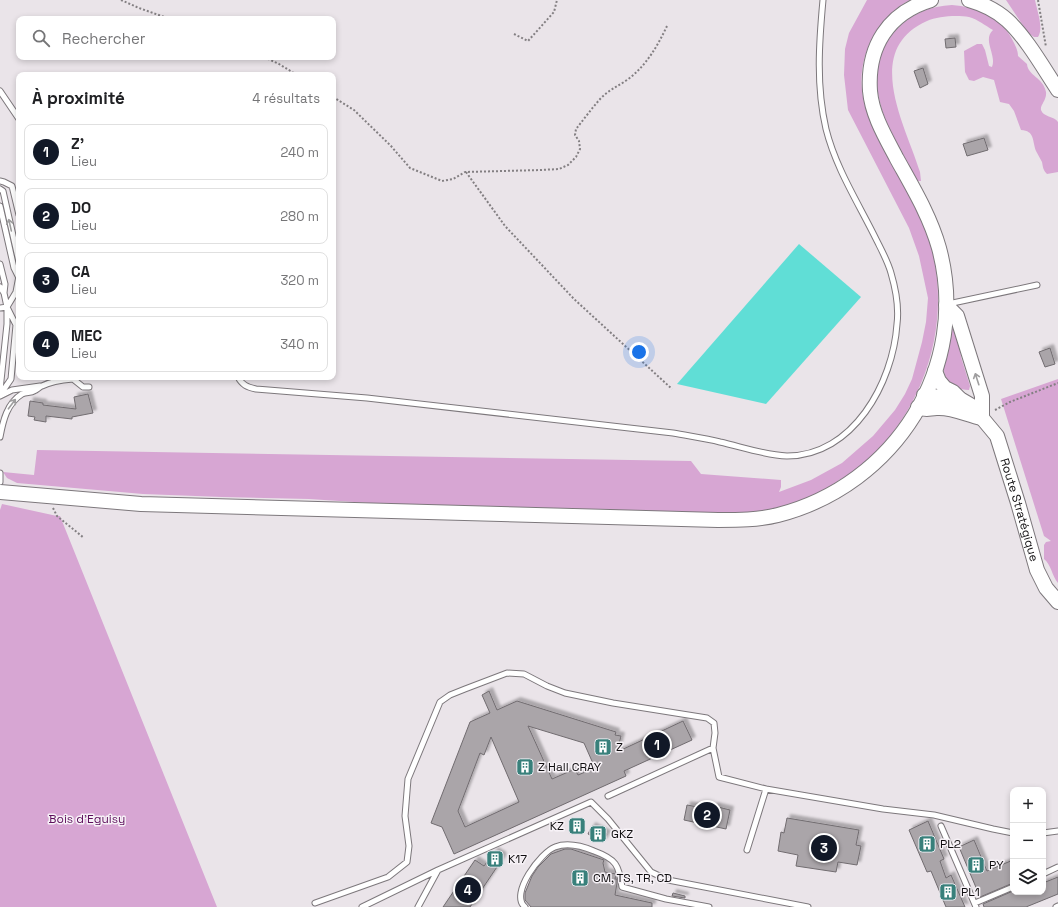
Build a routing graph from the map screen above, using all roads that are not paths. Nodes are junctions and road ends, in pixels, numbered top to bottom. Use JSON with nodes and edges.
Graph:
{"nodes":[{"id":1,"x":823,"y":0,"type":"edge"},
{"id":2,"x":931,"y":0,"type":"edge"},
{"id":3,"x":976,"y":1,"type":"edge"},
{"id":4,"x":1058,"y":90,"type":"edge"},
{"id":5,"x":0,"y":91,"type":"edge"},
{"id":6,"x":16,"y":115,"type":"edge"},
{"id":7,"x":0,"y":181,"type":"edge"},
{"id":8,"x":0,"y":189,"type":"edge"},
{"id":9,"x":16,"y":203,"type":"edge"},
{"id":10,"x":0,"y":206,"type":"edge"},
{"id":11,"x":16,"y":249,"type":"edge"},
{"id":12,"x":0,"y":264,"type":"edge"},
{"id":13,"x":16,"y":272,"type":"edge"},
{"id":14,"x":1037,"y":285,"type":"dead end"},
{"id":15,"x":0,"y":287,"type":"edge"},
{"id":16,"x":4,"y":293,"type":"junction"},
{"id":17,"x":16,"y":294,"type":"edge"},
{"id":18,"x":946,"y":305,"type":"junction"},
{"id":19,"x":7,"y":307,"type":"junction"},
{"id":20,"x":0,"y":308,"type":"edge"},
{"id":21,"x":935,"y":371,"type":"junction"},
{"id":22,"x":64,"y":380,"type":"edge"},
{"id":23,"x":74,"y":380,"type":"edge"},
{"id":24,"x":240,"y":380,"type":"edge"},
{"id":25,"x":41,"y":386,"type":"junction"},
{"id":26,"x":89,"y":387,"type":"dead end"},
{"id":27,"x":0,"y":390,"type":"edge"},
{"id":28,"x":0,"y":395,"type":"edge"},
{"id":29,"x":960,"y":399,"type":"junction"},
{"id":30,"x":922,"y":401,"type":"junction"},
{"id":31,"x":982,"y":418,"type":"junction"},
{"id":32,"x":0,"y":437,"type":"edge"},
{"id":33,"x":0,"y":473,"type":"edge"},
{"id":34,"x":0,"y":482,"type":"edge"},
{"id":35,"x":0,"y":492,"type":"edge"},
{"id":36,"x":1058,"y":602,"type":"edge"},
{"id":37,"x":713,"y":748,"type":"junction"},
{"id":38,"x":766,"y":789,"type":"junction"},
{"id":39,"x":608,"y":796,"type":"dead end"},
{"id":40,"x":941,"y":826,"type":"dead end"},
{"id":41,"x":1058,"y":831,"type":"edge"},
{"id":42,"x":1010,"y":832,"type":"edge"},
{"id":43,"x":1046,"y":833,"type":"edge"},
{"id":44,"x":747,"y":850,"type":"dead end"},
{"id":45,"x":1058,"y":867,"type":"edge"},
{"id":46,"x":438,"y":870,"type":"junction"},
{"id":47,"x":1046,"y":873,"type":"edge"},
{"id":48,"x":1010,"y":888,"type":"edge"},
{"id":49,"x":315,"y":903,"type":"dead end"},
{"id":50,"x":976,"y":905,"type":"edge"},
{"id":51,"x":362,"y":907,"type":"edge"},
{"id":52,"x":418,"y":907,"type":"edge"},
{"id":53,"x":525,"y":907,"type":"edge"},
{"id":54,"x":709,"y":907,"type":"edge"},
{"id":55,"x":808,"y":907,"type":"edge"}],
"edges":[{"from":1,"to":24,"type":"lane"},
{"from":2,"to":18,"type":"main road"},
{"from":3,"to":4,"type":"main road"},
{"from":5,"to":6,"type":"lane"},
{"from":7,"to":9,"type":"lane"},
{"from":11,"to":8,"type":"lane","one_way":true},
{"from":10,"to":13,"type":"lane"},
{"from":12,"to":16,"type":"lane"},
{"from":14,"to":18,"type":"lane"},
{"from":15,"to":16,"type":"lane"},
{"from":16,"to":19,"type":"lane"},
{"from":17,"to":19,"type":"lane"},
{"from":18,"to":21,"type":"main road"},
{"from":31,"to":18,"type":"main road","one_way":true},
{"from":19,"to":20,"type":"lane"},
{"from":19,"to":27,"type":"lane"},
{"from":19,"to":28,"type":"lane"},
{"from":21,"to":29,"type":"main road","name":"Route Stratégique"},
{"from":21,"to":30,"type":"main road"},
{"from":22,"to":25,"type":"lane"},
{"from":23,"to":26,"type":"lane"},
{"from":25,"to":28,"type":"lane"},
{"from":32,"to":25,"type":"lane","one_way":true},
{"from":29,"to":30,"type":"main road"},
{"from":29,"to":31,"type":"main road","name":"Route Stratégique"},
{"from":30,"to":31,"type":"main road"},
{"from":30,"to":35,"type":"main road"},
{"from":31,"to":36,"type":"main road","name":"Route Stratégique"},
{"from":33,"to":34,"type":"lane"},
{"from":37,"to":38,"type":"lane"},
{"from":37,"to":39,"type":"lane"},
{"from":37,"to":49,"type":"lane"},
{"from":38,"to":42,"type":"lane"},
{"from":38,"to":44,"type":"lane"},
{"from":40,"to":50,"type":"lane"},
{"from":41,"to":43,"type":"lane"},
{"from":45,"to":47,"type":"lane"},
{"from":46,"to":51,"type":"lane"},
{"from":46,"to":52,"type":"lane"},
{"from":46,"to":55,"type":"lane"},
{"from":48,"to":50,"type":"lane"},
{"from":53,"to":54,"type":"lane"}]}
